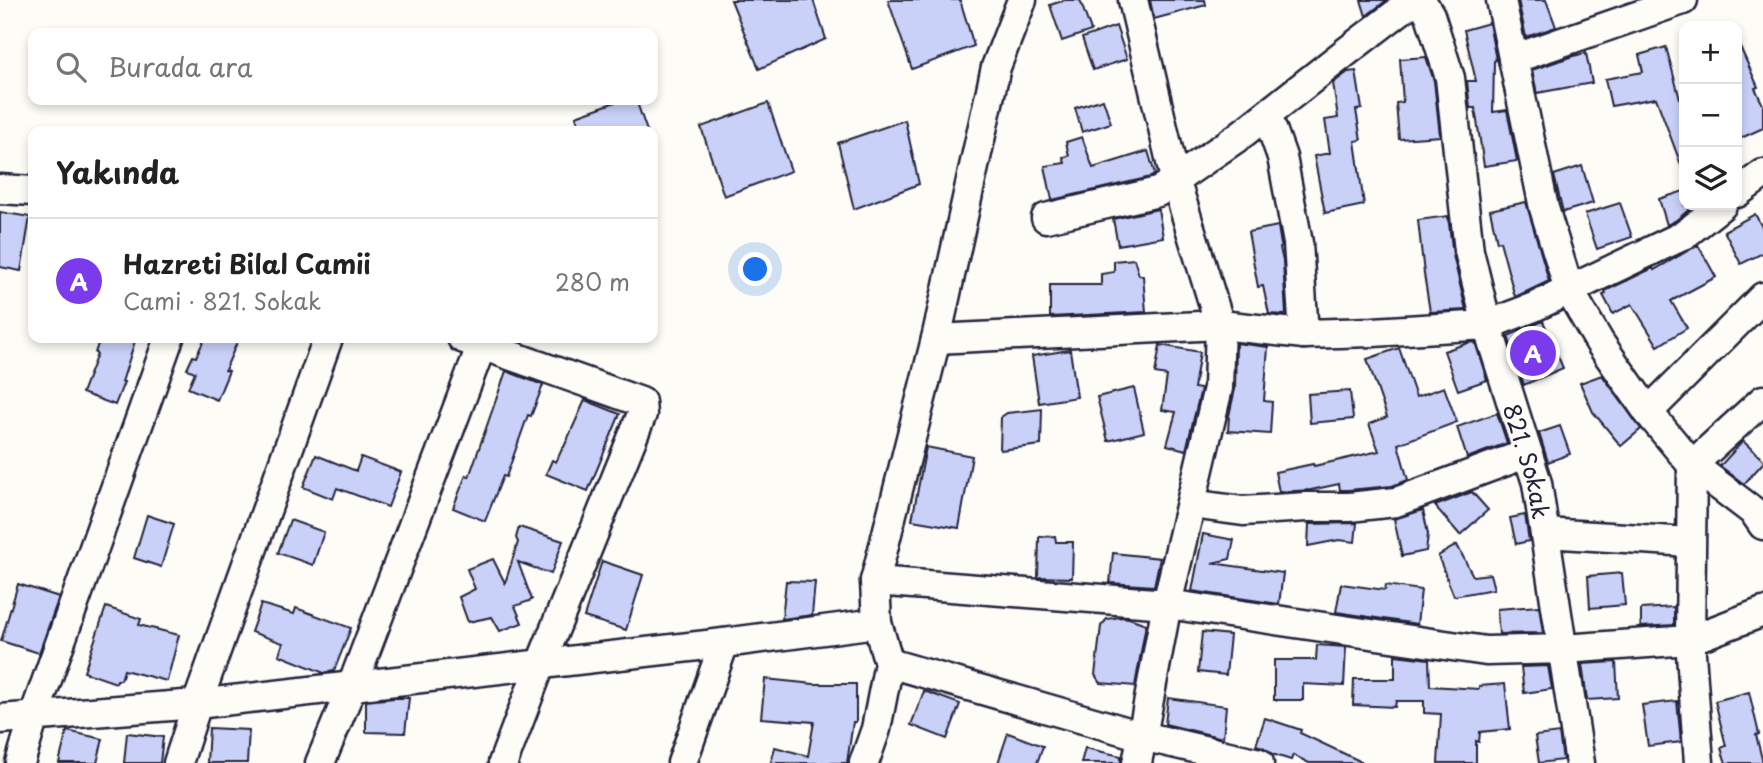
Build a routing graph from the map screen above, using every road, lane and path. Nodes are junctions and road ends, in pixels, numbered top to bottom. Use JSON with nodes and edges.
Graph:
{"nodes":[{"id":1,"x":1021,"y":0,"type":"edge"},
{"id":2,"x":1133,"y":0,"type":"edge"},
{"id":3,"x":1414,"y":0,"type":"edge"},
{"id":4,"x":1420,"y":0,"type":"edge"},
{"id":5,"x":1501,"y":0,"type":"edge"},
{"id":6,"x":1683,"y":0,"type":"edge"},
{"id":7,"x":1513,"y":59,"type":"junction"},
{"id":8,"x":1268,"y":115,"type":"junction"},
{"id":9,"x":1763,"y":174,"type":"edge"},
{"id":10,"x":1175,"y":179,"type":"junction"},
{"id":11,"x":0,"y":188,"type":"edge"},
{"id":12,"x":1742,"y":189,"type":"edge"},
{"id":13,"x":28,"y":191,"type":"edge"},
{"id":14,"x":1716,"y":210,"type":"edge"},
{"id":15,"x":1046,"y":218,"type":"dead end"},
{"id":16,"x":1569,"y":290,"type":"junction"},
{"id":17,"x":1763,"y":297,"type":"edge"},
{"id":18,"x":1220,"y":325,"type":"junction"},
{"id":19,"x":1487,"y":325,"type":"junction"},
{"id":20,"x":1304,"y":334,"type":"junction"},
{"id":21,"x":936,"y":339,"type":"junction"},
{"id":22,"x":167,"y":343,"type":"edge"},
{"id":23,"x":326,"y":343,"type":"edge"},
{"id":24,"x":471,"y":343,"type":"edge"},
{"id":25,"x":478,"y":343,"type":"edge"},
{"id":26,"x":1763,"y":400,"type":"edge"},
{"id":27,"x":1648,"y":412,"type":"junction"},
{"id":28,"x":1528,"y":453,"type":"junction"},
{"id":29,"x":1692,"y":465,"type":"junction"},
{"id":30,"x":1191,"y":504,"type":"junction"},
{"id":31,"x":1763,"y":525,"type":"edge"},
{"id":32,"x":1545,"y":533,"type":"junction"},
{"id":33,"x":1690,"y":542,"type":"junction"},
{"id":34,"x":875,"y":581,"type":"junction"},
{"id":35,"x":1167,"y":604,"type":"junction"},
{"id":36,"x":1763,"y":612,"type":"edge"},
{"id":37,"x":877,"y":623,"type":"junction"},
{"id":38,"x":1690,"y":640,"type":"junction"},
{"id":39,"x":724,"y":643,"type":"junction"},
{"id":40,"x":1564,"y":649,"type":"junction"},
{"id":41,"x":541,"y":663,"type":"junction"},
{"id":42,"x":888,"y":663,"type":"junction"},
{"id":43,"x":352,"y":686,"type":"junction"},
{"id":44,"x":197,"y":704,"type":"junction"},
{"id":45,"x":34,"y":716,"type":"junction"},
{"id":46,"x":0,"y":719,"type":"edge"},
{"id":47,"x":1142,"y":736,"type":"junction"},
{"id":48,"x":20,"y":763,"type":"edge"},
{"id":49,"x":178,"y":763,"type":"edge"},
{"id":50,"x":320,"y":763,"type":"edge"},
{"id":51,"x":503,"y":763,"type":"edge"},
{"id":52,"x":682,"y":763,"type":"edge"},
{"id":53,"x":864,"y":763,"type":"edge"},
{"id":54,"x":1137,"y":763,"type":"edge"},
{"id":55,"x":1259,"y":763,"type":"edge"},
{"id":56,"x":1580,"y":763,"type":"edge"},
{"id":57,"x":1699,"y":763,"type":"edge"}],
"edges":[{"from":1,"to":21,"type":"street"},
{"from":2,"to":10,"type":"street"},
{"from":3,"to":8,"type":"street"},
{"from":4,"to":19,"type":"street","name":"821. Sokak"},
{"from":5,"to":7,"type":"street"},
{"from":6,"to":7,"type":"street"},
{"from":7,"to":16,"type":"street"},
{"from":8,"to":10,"type":"street"},
{"from":8,"to":20,"type":"street"},
{"from":9,"to":12,"type":"street"},
{"from":10,"to":15,"type":"street"},
{"from":10,"to":18,"type":"street"},
{"from":11,"to":13,"type":"street"},
{"from":14,"to":16,"type":"street"},
{"from":16,"to":19,"type":"street"},
{"from":16,"to":27,"type":"street"},
{"from":17,"to":27,"type":"street"},
{"from":18,"to":20,"type":"street"},
{"from":18,"to":21,"type":"street"},
{"from":18,"to":30,"type":"street"},
{"from":19,"to":20,"type":"street"},
{"from":19,"to":28,"type":"street","name":"821. Sokak"},
{"from":21,"to":34,"type":"street"},
{"from":22,"to":45,"type":"street"},
{"from":23,"to":44,"type":"street"},
{"from":24,"to":43,"type":"street"},
{"from":25,"to":41,"type":"street"},
{"from":26,"to":29,"type":"street"},
{"from":27,"to":29,"type":"street"},
{"from":28,"to":30,"type":"street"},
{"from":28,"to":32,"type":"street","name":"821. Sokak"},
{"from":29,"to":31,"type":"street"},
{"from":29,"to":33,"type":"street"},
{"from":30,"to":35,"type":"street"},
{"from":32,"to":33,"type":"street"},
{"from":32,"to":40,"type":"street","name":"821. Sokak"},
{"from":33,"to":38,"type":"street"},
{"from":34,"to":35,"type":"street"},
{"from":34,"to":37,"type":"street"},
{"from":35,"to":40,"type":"street"},
{"from":35,"to":47,"type":"street"},
{"from":36,"to":38,"type":"street"},
{"from":37,"to":39,"type":"street"},
{"from":37,"to":42,"type":"street"},
{"from":38,"to":40,"type":"street"},
{"from":38,"to":57,"type":"street"},
{"from":39,"to":41,"type":"street"},
{"from":39,"to":52,"type":"street"},
{"from":40,"to":56,"type":"street","name":"821. Sokak"},
{"from":41,"to":43,"type":"street"},
{"from":41,"to":51,"type":"street"},
{"from":42,"to":47,"type":"street"},
{"from":42,"to":53,"type":"street"},
{"from":43,"to":44,"type":"street"},
{"from":43,"to":50,"type":"street"},
{"from":44,"to":45,"type":"street"},
{"from":44,"to":49,"type":"street"},
{"from":45,"to":46,"type":"street"},
{"from":45,"to":48,"type":"street"},
{"from":47,"to":54,"type":"street"},
{"from":47,"to":55,"type":"street"}]}
